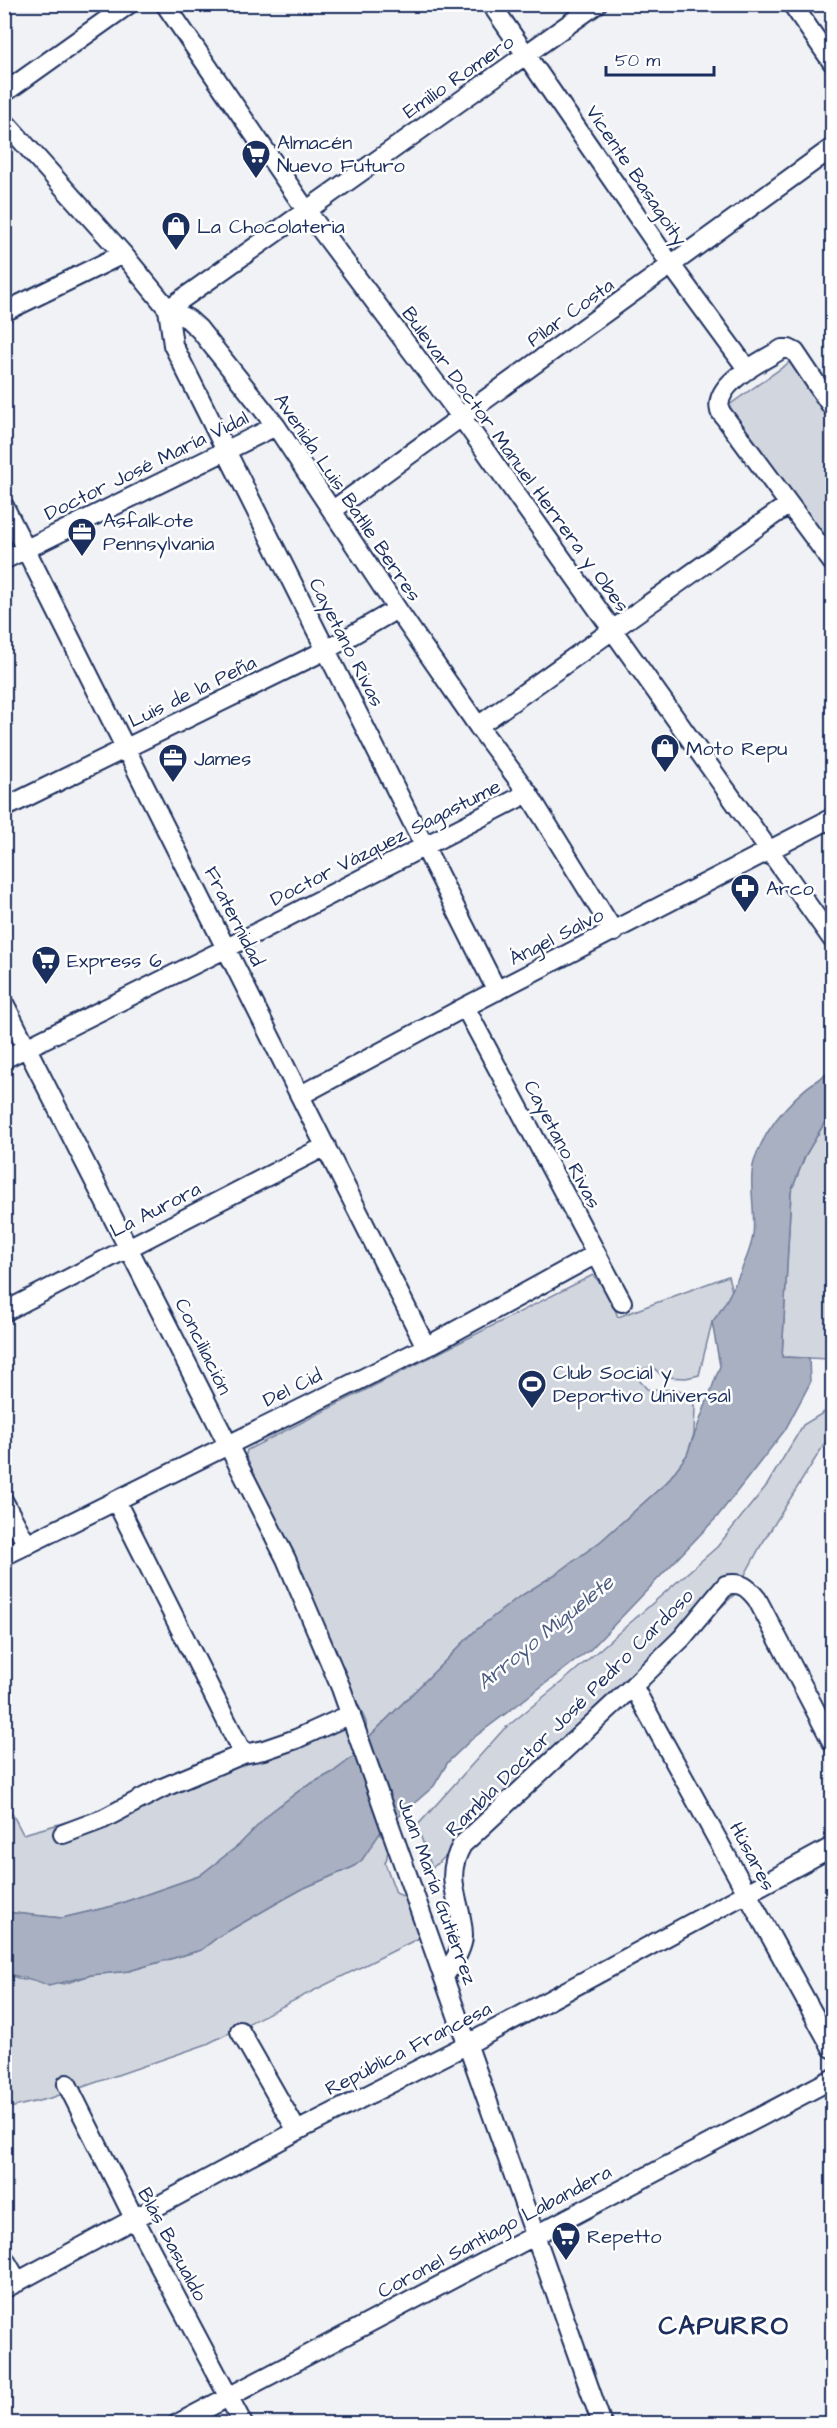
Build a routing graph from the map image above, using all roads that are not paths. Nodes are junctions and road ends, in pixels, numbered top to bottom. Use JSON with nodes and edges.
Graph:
{"nodes":[{"id":1,"x":129,"y":4,"type":"edge"},
{"id":2,"x":165,"y":4,"type":"edge"},
{"id":3,"x":491,"y":4,"type":"edge"},
{"id":4,"x":597,"y":4,"type":"edge"},
{"id":5,"x":792,"y":4,"type":"edge"},
{"id":6,"x":528,"y":55,"type":"junction"},
{"id":7,"x":832,"y":62,"type":"edge"},
{"id":8,"x":4,"y":93,"type":"edge"},
{"id":9,"x":4,"y":121,"type":"edge"},
{"id":10,"x":832,"y":148,"type":"edge"},
{"id":11,"x":306,"y":210,"type":"junction"},
{"id":12,"x":123,"y":254,"type":"junction"},
{"id":13,"x":672,"y":265,"type":"junction"},
{"id":14,"x":168,"y":309,"type":"junction"},
{"id":15,"x":4,"y":312,"type":"edge"},
{"id":16,"x":748,"y":370,"type":"junction"},
{"id":17,"x":832,"y":407,"type":"edge"},
{"id":18,"x":462,"y":418,"type":"junction"},
{"id":19,"x":276,"y":426,"type":"junction"},
{"id":20,"x":225,"y":451,"type":"junction"},
{"id":21,"x":789,"y":504,"type":"junction"},
{"id":22,"x":4,"y":506,"type":"edge"},
{"id":23,"x":333,"y":510,"type":"junction"},
{"id":24,"x":26,"y":549,"type":"junction"},
{"id":25,"x":4,"y":560,"type":"edge"},
{"id":26,"x":832,"y":562,"type":"edge"},
{"id":27,"x":397,"y":609,"type":"junction"},
{"id":28,"x":612,"y":630,"type":"junction"},
{"id":29,"x":326,"y":650,"type":"junction"},
{"id":30,"x":478,"y":726,"type":"junction"},
{"id":31,"x":125,"y":749,"type":"junction"},
{"id":32,"x":528,"y":794,"type":"junction"},
{"id":33,"x":4,"y":808,"type":"edge"},
{"id":34,"x":832,"y":818,"type":"edge"},
{"id":35,"x":424,"y":846,"type":"junction"},
{"id":36,"x":770,"y":850,"type":"junction"},
{"id":37,"x":614,"y":932,"type":"junction"},
{"id":38,"x":832,"y":939,"type":"edge"},
{"id":39,"x":227,"y":948,"type":"junction"},
{"id":40,"x":497,"y":991,"type":"junction"},
{"id":41,"x":4,"y":1004,"type":"edge"},
{"id":42,"x":465,"y":1007,"type":"junction"},
{"id":43,"x":27,"y":1048,"type":"junction"},
{"id":44,"x":4,"y":1059,"type":"edge"},
{"id":45,"x":301,"y":1095,"type":"junction"},
{"id":46,"x":326,"y":1146,"type":"junction"},
{"id":47,"x":130,"y":1248,"type":"junction"},
{"id":48,"x":596,"y":1254,"type":"junction"},
{"id":49,"x":622,"y":1302,"type":"dead end"},
{"id":50,"x":4,"y":1312,"type":"edge"},
{"id":51,"x":426,"y":1347,"type":"junction"},
{"id":52,"x":227,"y":1444,"type":"junction"},
{"id":53,"x":116,"y":1501,"type":"junction"},
{"id":54,"x":4,"y":1502,"type":"edge"},
{"id":55,"x":27,"y":1545,"type":"junction"},
{"id":56,"x":4,"y":1556,"type":"edge"},
{"id":57,"x":633,"y":1686,"type":"junction"},
{"id":58,"x":354,"y":1721,"type":"junction"},
{"id":59,"x":832,"y":1742,"type":"edge"},
{"id":60,"x":243,"y":1754,"type":"junction"},
{"id":61,"x":63,"y":1834,"type":"dead end"},
{"id":62,"x":832,"y":1847,"type":"edge"},
{"id":63,"x":747,"y":1893,"type":"junction"},
{"id":64,"x":444,"y":1977,"type":"junction"},
{"id":65,"x":240,"y":2031,"type":"dead end"},
{"id":66,"x":468,"y":2043,"type":"junction"},
{"id":67,"x":832,"y":2048,"type":"edge"},
{"id":68,"x":832,"y":2079,"type":"edge"},
{"id":69,"x":66,"y":2084,"type":"dead end"},
{"id":70,"x":297,"y":2131,"type":"junction"},
{"id":71,"x":135,"y":2220,"type":"junction"},
{"id":72,"x":534,"y":2235,"type":"junction"},
{"id":73,"x":4,"y":2258,"type":"edge"},
{"id":74,"x":11,"y":2285,"type":"edge"},
{"id":75,"x":228,"y":2396,"type":"junction"},
{"id":76,"x":177,"y":2424,"type":"edge"},
{"id":77,"x":243,"y":2424,"type":"edge"},
{"id":78,"x":602,"y":2424,"type":"edge"}],
"edges":[{"from":1,"to":8,"type":"street"},
{"from":2,"to":11,"type":"street","name":"Bulevar Doctor Manuel Herrera y Obes"},
{"from":3,"to":6,"type":"street","name":"Vicente Basagoity"},
{"from":4,"to":6,"type":"street","name":"Emilio Romero"},
{"from":5,"to":7,"type":"street"},
{"from":6,"to":11,"type":"street","name":"Emilio Romero"},
{"from":6,"to":13,"type":"street","name":"Vicente Basagoity"},
{"from":9,"to":12,"type":"street","name":"Avenida Luis Batlle Berres"},
{"from":10,"to":13,"type":"street","name":"Pilar Costa"},
{"from":11,"to":14,"type":"street","name":"Emilio Romero"},
{"from":11,"to":18,"type":"street","name":"Bulevar Doctor Manuel Herrera y Obes"},
{"from":12,"to":14,"type":"street","name":"Avenida Luis Batlle Berres"},
{"from":12,"to":15,"type":"street"},
{"from":13,"to":16,"type":"street","name":"Vicente Basagoity"},
{"from":13,"to":18,"type":"street","name":"Pilar Costa"},
{"from":14,"to":19,"type":"street","name":"Avenida Luis Batlle Berres"},
{"from":14,"to":20,"type":"street","name":"Cayetano Rivas"},
{"from":16,"to":17,"type":"street"},
{"from":16,"to":21,"type":"street"},
{"from":18,"to":23,"type":"street","name":"Pilar Costa"},
{"from":18,"to":28,"type":"street","name":"Bulevar Doctor Manuel Herrera y Obes"},
{"from":19,"to":20,"type":"street","name":"Doctor José María Vidal"},
{"from":19,"to":23,"type":"street","name":"Avenida Luis Batlle Berres"},
{"from":20,"to":24,"type":"street","name":"Doctor José María Vidal"},
{"from":20,"to":29,"type":"street","name":"Cayetano Rivas"},
{"from":21,"to":26,"type":"street"},
{"from":21,"to":28,"type":"street"},
{"from":22,"to":24,"type":"street","name":"Fraternidad"},
{"from":23,"to":27,"type":"street","name":"Avenida Luis Batlle Berres"},
{"from":24,"to":25,"type":"street","name":"Doctor José María Vidal"},
{"from":24,"to":31,"type":"street","name":"Fraternidad"},
{"from":27,"to":29,"type":"street","name":"Luis de la Peña"},
{"from":27,"to":30,"type":"street","name":"Avenida Luis Batlle Berres"},
{"from":28,"to":30,"type":"street"},
{"from":28,"to":36,"type":"street","name":"Bulevar Doctor Manuel Herrera y Obes"},
{"from":29,"to":31,"type":"street","name":"Luis de la Peña"},
{"from":29,"to":35,"type":"street","name":"Cayetano Rivas"},
{"from":30,"to":32,"type":"street","name":"Avenida Luis Batlle Berres"},
{"from":31,"to":33,"type":"street","name":"Luis de la Peña"},
{"from":31,"to":39,"type":"street","name":"Fraternidad"},
{"from":32,"to":35,"type":"street","name":"Doctor Vázquez Sagastume"},
{"from":32,"to":37,"type":"street","name":"Avenida Luis Batlle Berres"},
{"from":34,"to":36,"type":"street","name":"Ángel Salvo"},
{"from":35,"to":39,"type":"street","name":"Doctor Vázquez Sagastume"},
{"from":35,"to":40,"type":"street","name":"Cayetano Rivas"},
{"from":36,"to":37,"type":"street","name":"Ángel Salvo"},
{"from":36,"to":38,"type":"street","name":"Bulevar Doctor Manuel Herrera y Obes"},
{"from":37,"to":40,"type":"street","name":"Ángel Salvo"},
{"from":39,"to":43,"type":"street","name":"Doctor Vázquez Sagastume"},
{"from":39,"to":45,"type":"street","name":"Fraternidad"},
{"from":40,"to":42,"type":"street","name":"Ángel Salvo"},
{"from":41,"to":43,"type":"street","name":"Conciliación"},
{"from":42,"to":45,"type":"street","name":"Ángel Salvo"},
{"from":42,"to":48,"type":"street","name":"Cayetano Rivas"},
{"from":43,"to":44,"type":"street","name":"Doctor Vázquez Sagastume"},
{"from":43,"to":47,"type":"street","name":"Conciliación"},
{"from":45,"to":46,"type":"street","name":"Fraternidad"},
{"from":46,"to":47,"type":"street","name":"La Aurora"},
{"from":46,"to":51,"type":"street","name":"Fraternidad"},
{"from":47,"to":50,"type":"street","name":"La Aurora"},
{"from":47,"to":52,"type":"street","name":"Conciliación"},
{"from":48,"to":49,"type":"street","name":"Cayetano Rivas"},
{"from":48,"to":51,"type":"street","name":"Del Cid"},
{"from":51,"to":52,"type":"street","name":"Del Cid"},
{"from":52,"to":53,"type":"street","name":"Del Cid"},
{"from":52,"to":58,"type":"street","name":"Conciliación"},
{"from":53,"to":55,"type":"street","name":"Del Cid"},
{"from":53,"to":60,"type":"street"},
{"from":54,"to":55,"type":"street"},
{"from":55,"to":56,"type":"street","name":"Del Cid"},
{"from":57,"to":59,"type":"street","name":"Rambla Doctor José Pedro Cardoso"},
{"from":57,"to":63,"type":"street","name":"Húsares"},
{"from":57,"to":64,"type":"street","name":"Rambla Doctor José Pedro Cardoso"},
{"from":58,"to":60,"type":"street"},
{"from":58,"to":64,"type":"street","name":"Juan María Gutiérrez"},
{"from":60,"to":61,"type":"street"},
{"from":62,"to":63,"type":"street","name":"República Francesa"},
{"from":63,"to":66,"type":"street","name":"República Francesa"},
{"from":63,"to":67,"type":"street","name":"Húsares"},
{"from":64,"to":66,"type":"street","name":"Juan María Gutiérrez"},
{"from":65,"to":70,"type":"street"},
{"from":66,"to":70,"type":"street","name":"República Francesa"},
{"from":66,"to":72,"type":"street","name":"Juan María Gutiérrez"},
{"from":68,"to":72,"type":"street","name":"Coronel Santiago Labandera"},
{"from":69,"to":71,"type":"street","name":"Blás Basualdo"},
{"from":70,"to":71,"type":"street","name":"República Francesa"},
{"from":71,"to":74,"type":"street","name":"República Francesa"},
{"from":71,"to":75,"type":"street","name":"Blás Basualdo"},
{"from":72,"to":75,"type":"street","name":"Coronel Santiago Labandera"},
{"from":72,"to":78,"type":"street","name":"Juan María Gutiérrez"},
{"from":73,"to":74,"type":"street"},
{"from":75,"to":76,"type":"street","name":"Coronel Santiago Labandera"},
{"from":75,"to":77,"type":"street","name":"Blás Basualdo"}]}
